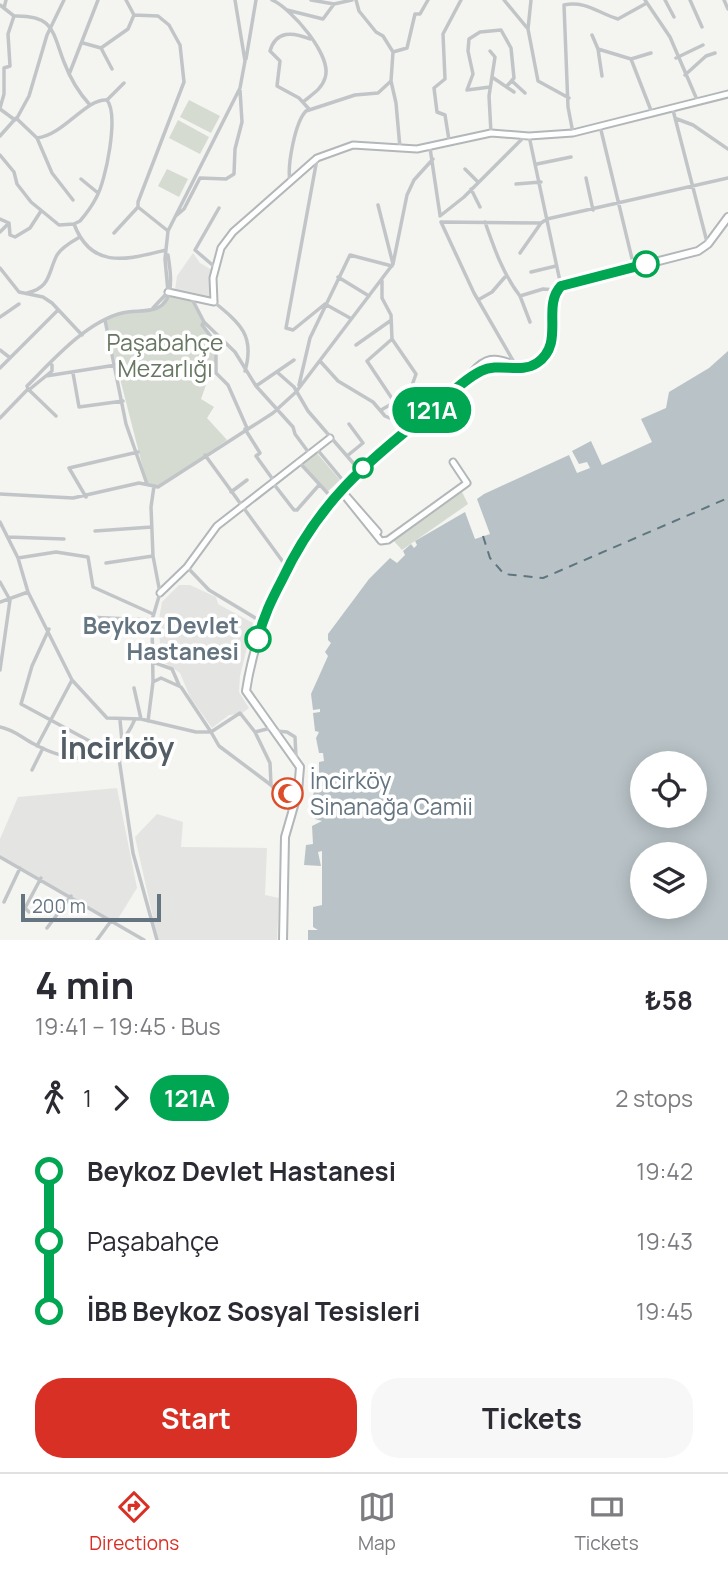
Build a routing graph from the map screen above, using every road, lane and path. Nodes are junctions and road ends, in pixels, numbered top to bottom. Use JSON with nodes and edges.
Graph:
{"nodes":[{"id":1,"x":6,"y":0,"type":"edge"},
{"id":2,"x":64,"y":0,"type":"edge"},
{"id":3,"x":98,"y":0,"type":"edge"},
{"id":4,"x":126,"y":0,"type":"edge"},
{"id":5,"x":236,"y":0,"type":"edge"},
{"id":6,"x":256,"y":0,"type":"edge"},
{"id":7,"x":272,"y":0,"type":"edge"},
{"id":8,"x":311,"y":0,"type":"edge"},
{"id":9,"x":354,"y":0,"type":"edge"},
{"id":10,"x":428,"y":0,"type":"edge"},
{"id":11,"x":461,"y":0,"type":"edge"},
{"id":12,"x":504,"y":0,"type":"edge"},
{"id":13,"x":531,"y":0,"type":"edge"},
{"id":14,"x":665,"y":0,"type":"edge"},
{"id":15,"x":690,"y":0,"type":"edge"},
{"id":16,"x":724,"y":0,"type":"edge"},
{"id":17,"x":574,"y":1,"type":"edge"},
{"id":18,"x":645,"y":2,"type":"edge"},
{"id":19,"x":334,"y":4,"type":"junction"},
{"id":20,"x":2,"y":6,"type":"edge"},
{"id":21,"x":728,"y":9,"type":"edge"},
{"id":22,"x":285,"y":10,"type":"junction"},
{"id":23,"x":134,"y":15,"type":"junction"},
{"id":24,"x":14,"y":16,"type":"junction"},
{"id":25,"x":674,"y":17,"type":"dead end"},
{"id":26,"x":52,"y":27,"type":"junction"},
{"id":27,"x":702,"y":27,"type":"dead end"},
{"id":28,"x":528,"y":29,"type":"junction"},
{"id":29,"x":592,"y":35,"type":"dead end"},
{"id":30,"x":310,"y":38,"type":"junction"},
{"id":31,"x":83,"y":43,"type":"junction"},
{"id":32,"x":703,"y":46,"type":"dead end"},
{"id":33,"x":101,"y":48,"type":"junction"},
{"id":34,"x":598,"y":49,"type":"junction"},
{"id":35,"x":490,"y":51,"type":"dead end"},
{"id":36,"x":393,"y":52,"type":"junction"},
{"id":37,"x":650,"y":52,"type":"dead end"},
{"id":38,"x":715,"y":53,"type":"dead end"},
{"id":39,"x":676,"y":58,"type":"junction"},
{"id":40,"x":631,"y":59,"type":"junction"},
{"id":41,"x":245,"y":61,"type":"junction"},
{"id":42,"x":112,"y":69,"type":"dead end"},
{"id":43,"x":70,"y":72,"type":"junction"},
{"id":44,"x":685,"y":75,"type":"junction"},
{"id":45,"x":602,"y":76,"type":"dead end"},
{"id":46,"x":492,"y":77,"type":"junction"},
{"id":47,"x":391,"y":81,"type":"junction"},
{"id":48,"x":512,"y":81,"type":"junction"},
{"id":49,"x":124,"y":83,"type":"dead end"},
{"id":50,"x":507,"y":86,"type":"junction"},
{"id":51,"x":240,"y":88,"type":"junction"},
{"id":52,"x":490,"y":88,"type":"junction"},
{"id":53,"x":514,"y":92,"type":"dead end"},
{"id":54,"x":525,"y":93,"type":"dead end"},
{"id":55,"x":728,"y":94,"type":"edge"},
{"id":56,"x":569,"y":98,"type":"junction"},
{"id":57,"x":107,"y":100,"type":"junction"},
{"id":58,"x":303,"y":102,"type":"junction"},
{"id":59,"x":698,"y":102,"type":"junction"},
{"id":60,"x":90,"y":105,"type":"junction"},
{"id":61,"x":0,"y":109,"type":"edge"},
{"id":62,"x":309,"y":110,"type":"junction"},
{"id":63,"x":673,"y":110,"type":"junction"},
{"id":64,"x":652,"y":115,"type":"junction"},
{"id":65,"x":16,"y":119,"type":"junction"},
{"id":66,"x":677,"y":119,"type":"junction"},
{"id":67,"x":600,"y":125,"type":"junction"},
{"id":68,"x":491,"y":133,"type":"junction"},
{"id":69,"x":573,"y":133,"type":"junction"},
{"id":70,"x":0,"y":136,"type":"edge"},
{"id":71,"x":529,"y":136,"type":"junction"},
{"id":72,"x":37,"y":138,"type":"junction"},
{"id":73,"x":449,"y":140,"type":"junction"},
{"id":74,"x":400,"y":148,"type":"junction"},
{"id":75,"x":430,"y":148,"type":"junction"},
{"id":76,"x":728,"y":149,"type":"edge"},
{"id":77,"x":0,"y":155,"type":"edge"},
{"id":78,"x":571,"y":157,"type":"dead end"},
{"id":79,"x":317,"y":159,"type":"junction"},
{"id":80,"x":433,"y":159,"type":"junction"},
{"id":81,"x":537,"y":164,"type":"junction"},
{"id":82,"x":465,"y":169,"type":"dead end"},
{"id":83,"x":586,"y":178,"type":"dead end"},
{"id":84,"x":728,"y":178,"type":"edge"},
{"id":85,"x":81,"y":179,"type":"dead end"},
{"id":86,"x":290,"y":181,"type":"junction"},
{"id":87,"x":478,"y":182,"type":"junction"},
{"id":88,"x":541,"y":182,"type":"junction"},
{"id":89,"x":516,"y":184,"type":"dead end"},
{"id":90,"x":692,"y":188,"type":"junction"},
{"id":91,"x":471,"y":189,"type":"junction"},
{"id":92,"x":98,"y":193,"type":"junction"},
{"id":93,"x":73,"y":200,"type":"dead end"},
{"id":94,"x":619,"y":203,"type":"junction"},
{"id":95,"x":378,"y":205,"type":"dead end"},
{"id":96,"x":138,"y":207,"type":"junction"},
{"id":97,"x":480,"y":207,"type":"dead end"},
{"id":98,"x":219,"y":208,"type":"dead end"},
{"id":99,"x":593,"y":210,"type":"junction"},
{"id":100,"x":41,"y":211,"type":"junction"},
{"id":101,"x":440,"y":215,"type":"junction"},
{"id":102,"x":175,"y":216,"type":"junction"},
{"id":103,"x":728,"y":217,"type":"edge"},
{"id":104,"x":0,"y":219,"type":"edge"},
{"id":105,"x":547,"y":219,"type":"junction"},
{"id":106,"x":484,"y":221,"type":"junction"},
{"id":107,"x":441,"y":222,"type":"junction"},
{"id":108,"x":9,"y":223,"type":"junction"},
{"id":109,"x":541,"y":223,"type":"junction"},
{"id":110,"x":74,"y":224,"type":"junction"},
{"id":111,"x":168,"y":231,"type":"junction"},
{"id":112,"x":0,"y":232,"type":"edge"},
{"id":113,"x":114,"y":233,"type":"dead end"},
{"id":114,"x":80,"y":237,"type":"junction"},
{"id":115,"x":708,"y":244,"type":"junction"},
{"id":116,"x":166,"y":250,"type":"junction"},
{"id":117,"x":520,"y":253,"type":"dead end"},
{"id":118,"x":393,"y":265,"type":"junction"},
{"id":119,"x":556,"y":266,"type":"junction"},
{"id":120,"x":634,"y":267,"type":"junction"},
{"id":121,"x":0,"y":268,"type":"edge"},
{"id":122,"x":216,"y":268,"type":"junction"},
{"id":123,"x":531,"y":272,"type":"dead end"},
{"id":124,"x":338,"y":277,"type":"junction"},
{"id":125,"x":505,"y":277,"type":"junction"},
{"id":126,"x":382,"y":278,"type":"junction"},
{"id":127,"x":559,"y":288,"type":"junction"},
{"id":128,"x":169,"y":292,"type":"junction"},
{"id":129,"x":24,"y":294,"type":"junction"},
{"id":130,"x":369,"y":296,"type":"junction"},
{"id":131,"x":520,"y":296,"type":"junction"},
{"id":132,"x":191,"y":297,"type":"junction"},
{"id":133,"x":478,"y":300,"type":"junction"},
{"id":134,"x":214,"y":302,"type":"junction"},
{"id":135,"x":19,"y":304,"type":"dead end"},
{"id":136,"x":325,"y":304,"type":"junction"},
{"id":137,"x":58,"y":310,"type":"junction"},
{"id":138,"x":0,"y":317,"type":"edge"},
{"id":139,"x":351,"y":318,"type":"junction"},
{"id":140,"x":105,"y":320,"type":"junction"},
{"id":141,"x":390,"y":321,"type":"junction"},
{"id":142,"x":204,"y":322,"type":"junction"},
{"id":143,"x":530,"y":322,"type":"dead end"},
{"id":144,"x":82,"y":335,"type":"junction"},
{"id":145,"x":392,"y":339,"type":"junction"},
{"id":146,"x":356,"y":345,"type":"dead end"},
{"id":147,"x":0,"y":349,"type":"edge"},
{"id":148,"x":10,"y":358,"type":"junction"},
{"id":149,"x":294,"y":360,"type":"dead end"},
{"id":150,"x":319,"y":361,"type":"junction"},
{"id":151,"x":52,"y":364,"type":"junction"},
{"id":152,"x":116,"y":365,"type":"junction"},
{"id":153,"x":0,"y":368,"type":"edge"},
{"id":154,"x":518,"y":368,"type":"junction"},
{"id":155,"x":246,"y":372,"type":"junction"},
{"id":156,"x":277,"y":372,"type":"junction"},
{"id":157,"x":74,"y":373,"type":"junction"},
{"id":158,"x":46,"y":376,"type":"junction"},
{"id":159,"x":256,"y":386,"type":"junction"},
{"id":160,"x":28,"y":389,"type":"junction"},
{"id":161,"x":296,"y":392,"type":"junction"},
{"id":162,"x":123,"y":401,"type":"junction"},
{"id":163,"x":395,"y":403,"type":"junction"},
{"id":164,"x":278,"y":409,"type":"junction"},
{"id":165,"x":381,"y":410,"type":"junction"},
{"id":166,"x":56,"y":416,"type":"dead end"},
{"id":167,"x":0,"y":418,"type":"edge"},
{"id":168,"x":349,"y":424,"type":"dead end"},
{"id":169,"x":410,"y":427,"type":"junction"},
{"id":170,"x":246,"y":429,"type":"junction"},
{"id":171,"x":330,"y":438,"type":"junction"},
{"id":172,"x":316,"y":448,"type":"junction"},
{"id":173,"x":138,"y":452,"type":"junction"},
{"id":174,"x":309,"y":453,"type":"junction"},
{"id":175,"x":205,"y":455,"type":"junction"},
{"id":176,"x":347,"y":456,"type":"junction"},
{"id":177,"x":298,"y":461,"type":"junction"},
{"id":178,"x":453,"y":462,"type":"dead end"},
{"id":179,"x":360,"y":471,"type":"junction"},
{"id":180,"x":247,"y":480,"type":"dead end"},
{"id":181,"x":274,"y":482,"type":"junction"},
{"id":182,"x":147,"y":484,"type":"junction"},
{"id":183,"x":346,"y":484,"type":"junction"},
{"id":184,"x":319,"y":485,"type":"junction"},
{"id":185,"x":154,"y":486,"type":"junction"},
{"id":186,"x":340,"y":490,"type":"junction"},
{"id":187,"x":231,"y":492,"type":"junction"},
{"id":188,"x":0,"y":494,"type":"edge"},
{"id":189,"x":86,"y":497,"type":"junction"},
{"id":190,"x":332,"y":498,"type":"junction"},
{"id":191,"x":242,"y":507,"type":"junction"},
{"id":192,"x":0,"y":522,"type":"edge"},
{"id":193,"x":152,"y":527,"type":"junction"},
{"id":194,"x":95,"y":531,"type":"dead end"},
{"id":195,"x":8,"y":537,"type":"junction"},
{"id":196,"x":64,"y":539,"type":"dead end"},
{"id":197,"x":153,"y":556,"type":"junction"},
{"id":198,"x":18,"y":558,"type":"junction"},
{"id":199,"x":106,"y":563,"type":"dead end"},
{"id":200,"x":187,"y":567,"type":"junction"},
{"id":201,"x":287,"y":568,"type":"junction"},
{"id":202,"x":0,"y":582,"type":"edge"},
{"id":203,"x":29,"y":592,"type":"junction"},
{"id":204,"x":160,"y":593,"type":"junction"},
{"id":205,"x":10,"y":600,"type":"junction"},
{"id":206,"x":0,"y":602,"type":"edge"},
{"id":207,"x":153,"y":614,"type":"junction"},
{"id":208,"x":152,"y":620,"type":"junction"},
{"id":209,"x":262,"y":622,"type":"junction"},
{"id":210,"x":49,"y":629,"type":"junction"},
{"id":211,"x":0,"y":633,"type":"edge"},
{"id":212,"x":87,"y":633,"type":"dead end"},
{"id":213,"x":6,"y":634,"type":"junction"},
{"id":214,"x":152,"y":662,"type":"junction"},
{"id":215,"x":0,"y":670,"type":"edge"},
{"id":216,"x":72,"y":680,"type":"junction"},
{"id":217,"x":153,"y":682,"type":"junction"},
{"id":218,"x":181,"y":687,"type":"junction"},
{"id":219,"x":134,"y":688,"type":"dead end"},
{"id":220,"x":135,"y":719,"type":"junction"},
{"id":221,"x":141,"y":719,"type":"junction"},
{"id":222,"x":120,"y":720,"type":"junction"},
{"id":223,"x":148,"y":721,"type":"junction"},
{"id":224,"x":50,"y":722,"type":"junction"},
{"id":225,"x":0,"y":727,"type":"edge"},
{"id":226,"x":272,"y":730,"type":"junction"},
{"id":227,"x":211,"y":732,"type":"junction"},
{"id":228,"x":255,"y":732,"type":"junction"},
{"id":229,"x":122,"y":741,"type":"junction"},
{"id":230,"x":117,"y":745,"type":"junction"},
{"id":231,"x":37,"y":746,"type":"junction"},
{"id":232,"x":43,"y":748,"type":"junction"},
{"id":233,"x":108,"y":751,"type":"junction"},
{"id":234,"x":296,"y":757,"type":"junction"},
{"id":235,"x":32,"y":770,"type":"dead end"},
{"id":236,"x":271,"y":785,"type":"junction"},
{"id":237,"x":290,"y":810,"type":"junction"},
{"id":238,"x":0,"y":858,"type":"edge"},
{"id":239,"x":20,"y":868,"type":"junction"},
{"id":240,"x":41,"y":878,"type":"junction"},
{"id":241,"x":72,"y":896,"type":"junction"},
{"id":242,"x":4,"y":902,"type":"dead end"},
{"id":243,"x":29,"y":912,"type":"dead end"},
{"id":244,"x":111,"y":921,"type":"junction"},
{"id":245,"x":47,"y":928,"type":"dead end"},
{"id":246,"x":97,"y":940,"type":"edge"},
{"id":247,"x":144,"y":940,"type":"edge"},
{"id":248,"x":157,"y":940,"type":"edge"},
{"id":249,"x":283,"y":940,"type":"edge"}],
"edges":[{"from":1,"to":20,"type":"street"},
{"from":2,"to":26,"type":"street"},
{"from":3,"to":31,"type":"street"},
{"from":4,"to":23,"type":"street"},
{"from":5,"to":41,"type":"street"},
{"from":6,"to":41,"type":"street"},
{"from":7,"to":22,"type":"street"},
{"from":8,"to":19,"type":"street"},
{"from":9,"to":19,"type":"street"},
{"from":9,"to":36,"type":"street"},
{"from":10,"to":36,"type":"street"},
{"from":11,"to":73,"type":"street"},
{"from":12,"to":28,"type":"street"},
{"from":13,"to":28,"type":"street"},
{"from":14,"to":25,"type":"street"},
{"from":15,"to":27,"type":"street"},
{"from":16,"to":21,"type":"street"},
{"from":17,"to":18,"type":"street"},
{"from":17,"to":56,"type":"street"},
{"from":18,"to":39,"type":"street"},
{"from":19,"to":22,"type":"street"},
{"from":20,"to":24,"type":"street"},
{"from":22,"to":30,"type":"street"},
{"from":23,"to":33,"type":"street"},
{"from":23,"to":96,"type":"street"},
{"from":24,"to":26,"type":"street"},
{"from":24,"to":61,"type":"street"},
{"from":26,"to":43,"type":"street"},
{"from":26,"to":65,"type":"street"},
{"from":28,"to":56,"type":"street"},
{"from":29,"to":34,"type":"street"},
{"from":30,"to":58,"type":"street"},
{"from":30,"to":58,"type":"street"},
{"from":31,"to":33,"type":"street"},
{"from":31,"to":43,"type":"street"},
{"from":32,"to":39,"type":"street"},
{"from":33,"to":42,"type":"street"},
{"from":34,"to":40,"type":"street"},
{"from":34,"to":45,"type":"street"},
{"from":35,"to":46,"type":"street"},
{"from":36,"to":47,"type":"street"},
{"from":37,"to":40,"type":"street"},
{"from":38,"to":44,"type":"street"},
{"from":39,"to":44,"type":"street"},
{"from":40,"to":64,"type":"street"},
{"from":41,"to":51,"type":"street"},
{"from":43,"to":60,"type":"street"},
{"from":44,"to":59,"type":"street"},
{"from":46,"to":50,"type":"street"},
{"from":46,"to":52,"type":"street"},
{"from":47,"to":62,"type":"street"},
{"from":47,"to":74,"type":"street"},
{"from":48,"to":50,"type":"street"},
{"from":48,"to":52,"type":"street"},
{"from":48,"to":54,"type":"street"},
{"from":49,"to":57,"type":"street"},
{"from":50,"to":53,"type":"street"},
{"from":51,"to":102,"type":"street"},
{"from":51,"to":102,"type":"street"},
{"from":52,"to":68,"type":"street"},
{"from":55,"to":59,"type":"street"},
{"from":56,"to":69,"type":"street"},
{"from":57,"to":60,"type":"street"},
{"from":57,"to":92,"type":"street"},
{"from":58,"to":62,"type":"street"},
{"from":59,"to":63,"type":"street"},
{"from":60,"to":72,"type":"street"},
{"from":61,"to":65,"type":"street"},
{"from":62,"to":86,"type":"street"},
{"from":63,"to":64,"type":"street"},
{"from":63,"to":66,"type":"street"},
{"from":64,"to":67,"type":"street"},
{"from":65,"to":70,"type":"street"},
{"from":65,"to":72,"type":"street"},
{"from":66,"to":76,"type":"street"},
{"from":66,"to":90,"type":"street"},
{"from":67,"to":69,"type":"street"},
{"from":67,"to":94,"type":"street"},
{"from":68,"to":71,"type":"street"},
{"from":68,"to":73,"type":"street"},
{"from":69,"to":71,"type":"street"},
{"from":71,"to":81,"type":"street"},
{"from":71,"to":87,"type":"street"},
{"from":72,"to":93,"type":"street"},
{"from":73,"to":75,"type":"street"},
{"from":74,"to":75,"type":"street"},
{"from":74,"to":79,"type":"street"},
{"from":75,"to":80,"type":"street"},
{"from":77,"to":100,"type":"street"},
{"from":78,"to":81,"type":"street"},
{"from":79,"to":86,"type":"street"},
{"from":79,"to":136,"type":"street"},
{"from":80,"to":101,"type":"street"},
{"from":80,"to":118,"type":"street"},
{"from":81,"to":88,"type":"street"},
{"from":82,"to":87,"type":"street"},
{"from":83,"to":99,"type":"street"},
{"from":84,"to":90,"type":"street"},
{"from":85,"to":92,"type":"street"},
{"from":86,"to":122,"type":"street"},
{"from":87,"to":91,"type":"street"},
{"from":88,"to":89,"type":"street"},
{"from":88,"to":105,"type":"street"},
{"from":90,"to":94,"type":"street"},
{"from":90,"to":115,"type":"street"},
{"from":91,"to":97,"type":"street"},
{"from":91,"to":101,"type":"street"},
{"from":92,"to":110,"type":"street"},
{"from":94,"to":99,"type":"street"},
{"from":94,"to":120,"type":"street"},
{"from":95,"to":118,"type":"street"},
{"from":96,"to":111,"type":"street"},
{"from":96,"to":113,"type":"street"},
{"from":98,"to":122,"type":"street"},
{"from":99,"to":105,"type":"street"},
{"from":100,"to":108,"type":"street"},
{"from":100,"to":110,"type":"street"},
{"from":101,"to":107,"type":"street"},
{"from":102,"to":111,"type":"street"},
{"from":103,"to":115,"type":"main road"},
{"from":104,"to":108,"type":"street"},
{"from":105,"to":109,"type":"street"},
{"from":105,"to":119,"type":"street"},
{"from":106,"to":107,"type":"street"},
{"from":106,"to":109,"type":"street"},
{"from":106,"to":125,"type":"street"},
{"from":107,"to":133,"type":"street"},
{"from":108,"to":112,"type":"street"},
{"from":109,"to":117,"type":"street"},
{"from":110,"to":114,"type":"street"},
{"from":111,"to":116,"type":"street"},
{"from":114,"to":116,"type":"street"},
{"from":114,"to":129,"type":"street"},
{"from":115,"to":120,"type":"main road"},
{"from":116,"to":128,"type":"street"},
{"from":118,"to":124,"type":"street"},
{"from":118,"to":126,"type":"street"},
{"from":119,"to":123,"type":"street"},
{"from":119,"to":127,"type":"street"},
{"from":120,"to":127,"type":"main road"},
{"from":121,"to":129,"type":"street"},
{"from":122,"to":134,"type":"street"},
{"from":124,"to":130,"type":"street"},
{"from":124,"to":136,"type":"street"},
{"from":125,"to":131,"type":"street"},
{"from":125,"to":133,"type":"street"},
{"from":126,"to":130,"type":"street"},
{"from":126,"to":141,"type":"street"},
{"from":127,"to":131,"type":"street"},
{"from":127,"to":154,"type":"main road"},
{"from":128,"to":132,"type":"street"},
{"from":128,"to":140,"type":"street"},
{"from":129,"to":137,"type":"street"},
{"from":130,"to":139,"type":"street"},
{"from":131,"to":143,"type":"street"},
{"from":132,"to":134,"type":"street"},
{"from":132,"to":142,"type":"street"},
{"from":133,"to":154,"type":"street"},
{"from":134,"to":155,"type":"street"},
{"from":135,"to":138,"type":"street"},
{"from":136,"to":139,"type":"street"},
{"from":136,"to":161,"type":"street"},
{"from":137,"to":144,"type":"street"},
{"from":137,"to":148,"type":"street"},
{"from":139,"to":150,"type":"street"},
{"from":140,"to":144,"type":"street"},
{"from":140,"to":152,"type":"street"},
{"from":141,"to":145,"type":"street"},
{"from":141,"to":146,"type":"street"},
{"from":142,"to":155,"type":"street"},
{"from":142,"to":170,"type":"street"},
{"from":144,"to":151,"type":"street"},
{"from":145,"to":163,"type":"street"},
{"from":145,"to":163,"type":"street"},
{"from":147,"to":148,"type":"street"},
{"from":148,"to":153,"type":"street"},
{"from":149,"to":156,"type":"street"},
{"from":150,"to":161,"type":"street"},
{"from":150,"to":165,"type":"street"},
{"from":151,"to":158,"type":"street"},
{"from":151,"to":160,"type":"street"},
{"from":152,"to":157,"type":"street"},
{"from":152,"to":162,"type":"street"},
{"from":154,"to":169,"type":"main road"},
{"from":155,"to":159,"type":"street"},
{"from":156,"to":159,"type":"street"},
{"from":156,"to":161,"type":"street"},
{"from":157,"to":158,"type":"street"},
{"from":157,"to":162,"type":"street"},
{"from":158,"to":160,"type":"street"},
{"from":159,"to":164,"type":"street"},
{"from":160,"to":166,"type":"street"},
{"from":160,"to":167,"type":"street"},
{"from":161,"to":164,"type":"street"},
{"from":161,"to":171,"type":"street"},
{"from":162,"to":173,"type":"street"},
{"from":163,"to":165,"type":"street"},
{"from":164,"to":170,"type":"street"},
{"from":164,"to":174,"type":"street"},
{"from":165,"to":169,"type":"street"},
{"from":168,"to":176,"type":"street"},
{"from":169,"to":179,"type":"main road"},
{"from":170,"to":175,"type":"street"},
{"from":170,"to":181,"type":"street"},
{"from":171,"to":172,"type":"street"},
{"from":171,"to":176,"type":"street"},
{"from":172,"to":174,"type":"street"},
{"from":172,"to":183,"type":"street"},
{"from":173,"to":182,"type":"street"},
{"from":173,"to":189,"type":"street"},
{"from":174,"to":177,"type":"street"},
{"from":175,"to":185,"type":"street"},
{"from":175,"to":187,"type":"street"},
{"from":176,"to":179,"type":"street"},
{"from":177,"to":181,"type":"street"},
{"from":177,"to":184,"type":"street"},
{"from":178,"to":186,"type":"street"},
{"from":179,"to":183,"type":"main road"},
{"from":180,"to":187,"type":"street"},
{"from":181,"to":184,"type":"street"},
{"from":181,"to":191,"type":"street"},
{"from":182,"to":185,"type":"street"},
{"from":182,"to":189,"type":"street"},
{"from":183,"to":186,"type":"main road"},
{"from":184,"to":190,"type":"street"},
{"from":185,"to":193,"type":"street"},
{"from":186,"to":190,"type":"main road"},
{"from":187,"to":191,"type":"street"},
{"from":188,"to":189,"type":"street"},
{"from":190,"to":201,"type":"main road"},
{"from":191,"to":200,"type":"street"},
{"from":191,"to":201,"type":"street"},
{"from":192,"to":195,"type":"street"},
{"from":193,"to":194,"type":"street"},
{"from":193,"to":197,"type":"street"},
{"from":195,"to":196,"type":"street"},
{"from":195,"to":198,"type":"street"},
{"from":197,"to":199,"type":"street"},
{"from":197,"to":204,"type":"street"},
{"from":198,"to":203,"type":"street"},
{"from":198,"to":207,"type":"street"},
{"from":200,"to":204,"type":"street"},
{"from":200,"to":209,"type":"street"},
{"from":201,"to":209,"type":"main road"},
{"from":202,"to":205,"type":"street"},
{"from":203,"to":205,"type":"street"},
{"from":203,"to":210,"type":"street"},
{"from":204,"to":207,"type":"street"},
{"from":205,"to":206,"type":"street"},
{"from":205,"to":213,"type":"street"},
{"from":207,"to":208,"type":"street"},
{"from":208,"to":212,"type":"street"},
{"from":208,"to":214,"type":"street"},
{"from":209,"to":226,"type":"main road"},
{"from":210,"to":216,"type":"street"},
{"from":210,"to":224,"type":"street"},
{"from":211,"to":213,"type":"street"},
{"from":213,"to":215,"type":"street"},
{"from":214,"to":217,"type":"street"},
{"from":214,"to":218,"type":"street"},
{"from":216,"to":222,"type":"street"},
{"from":216,"to":224,"type":"street"},
{"from":217,"to":218,"type":"street"},
{"from":217,"to":223,"type":"street"},
{"from":218,"to":227,"type":"street"},
{"from":219,"to":221,"type":"street"},
{"from":220,"to":221,"type":"street"},
{"from":220,"to":222,"type":"street"},
{"from":220,"to":229,"type":"street"},
{"from":221,"to":223,"type":"street"},
{"from":222,"to":229,"type":"street"},
{"from":223,"to":227,"type":"street"},
{"from":224,"to":231,"type":"street"},
{"from":224,"to":233,"type":"street"},
{"from":225,"to":231,"type":"street"},
{"from":226,"to":228,"type":"street"},
{"from":226,"to":234,"type":"main road"},
{"from":226,"to":234,"type":"street"},
{"from":227,"to":228,"type":"street"},
{"from":227,"to":236,"type":"street"},
{"from":228,"to":236,"type":"street"},
{"from":229,"to":230,"type":"street"},
{"from":230,"to":233,"type":"street"},
{"from":230,"to":248,"type":"street"},
{"from":231,"to":232,"type":"street"},
{"from":232,"to":233,"type":"street"},
{"from":232,"to":235,"type":"street"},
{"from":234,"to":237,"type":"main road"},
{"from":236,"to":237,"type":"street"},
{"from":237,"to":249,"type":"main road"},
{"from":238,"to":239,"type":"street"},
{"from":239,"to":240,"type":"street"},
{"from":239,"to":242,"type":"street"},
{"from":240,"to":241,"type":"street"},
{"from":240,"to":243,"type":"street"},
{"from":241,"to":244,"type":"street"},
{"from":241,"to":245,"type":"street"},
{"from":244,"to":246,"type":"street"},
{"from":244,"to":247,"type":"street"}]}
